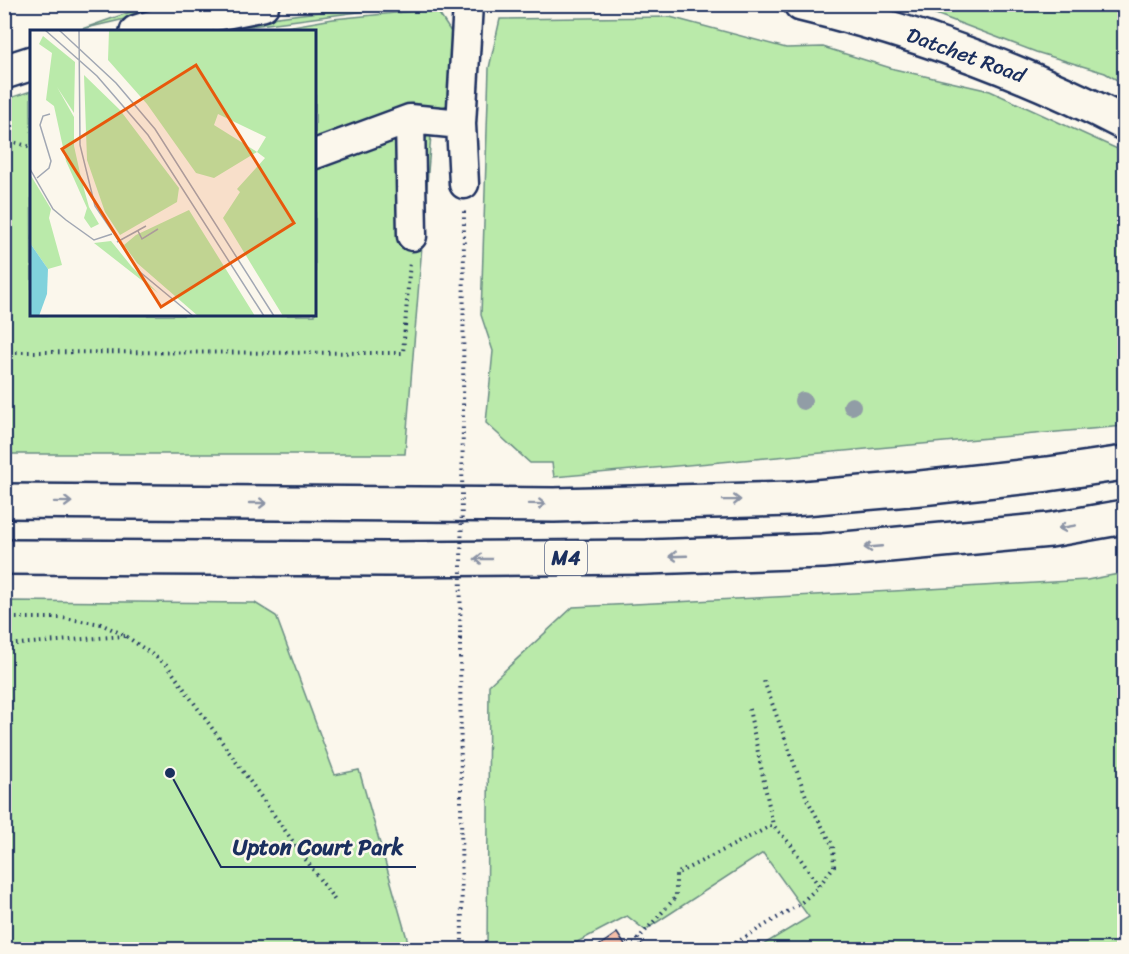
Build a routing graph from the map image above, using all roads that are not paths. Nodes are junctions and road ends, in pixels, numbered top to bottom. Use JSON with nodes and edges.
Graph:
{"nodes":[{"id":1,"x":262,"y":4,"type":"edge"},
{"id":2,"x":468,"y":4,"type":"edge"},
{"id":3,"x":801,"y":4,"type":"edge"},
{"id":4,"x":144,"y":30,"type":"edge"},
{"id":5,"x":30,"y":64,"type":"edge"},
{"id":6,"x":4,"y":72,"type":"edge"},
{"id":7,"x":410,"y":119,"type":"junction"},
{"id":8,"x":1125,"y":123,"type":"edge"},
{"id":9,"x":461,"y":124,"type":"junction"},
{"id":10,"x":316,"y":154,"type":"edge"},
{"id":11,"x":464,"y":184,"type":"road end"},
{"id":12,"x":412,"y":236,"type":"road end"},
{"id":13,"x":1125,"y":463,"type":"edge"},
{"id":14,"x":4,"y":501,"type":"edge"},
{"id":15,"x":1125,"y":518,"type":"edge"},
{"id":16,"x":4,"y":557,"type":"edge"}],
"edges":[{"from":1,"to":4,"type":"main road"},
{"from":2,"to":9,"type":"lane"},
{"from":3,"to":8,"type":"main road","name":"Datchet Road"},
{"from":5,"to":6,"type":"main road"},
{"from":7,"to":9,"type":"lane"},
{"from":7,"to":10,"type":"lane"},
{"from":7,"to":12,"type":"lane"},
{"from":9,"to":11,"type":"lane"},
{"from":14,"to":13,"type":"main road","one_way":true},
{"from":15,"to":16,"type":"main road","number":"M4","one_way":true}]}
